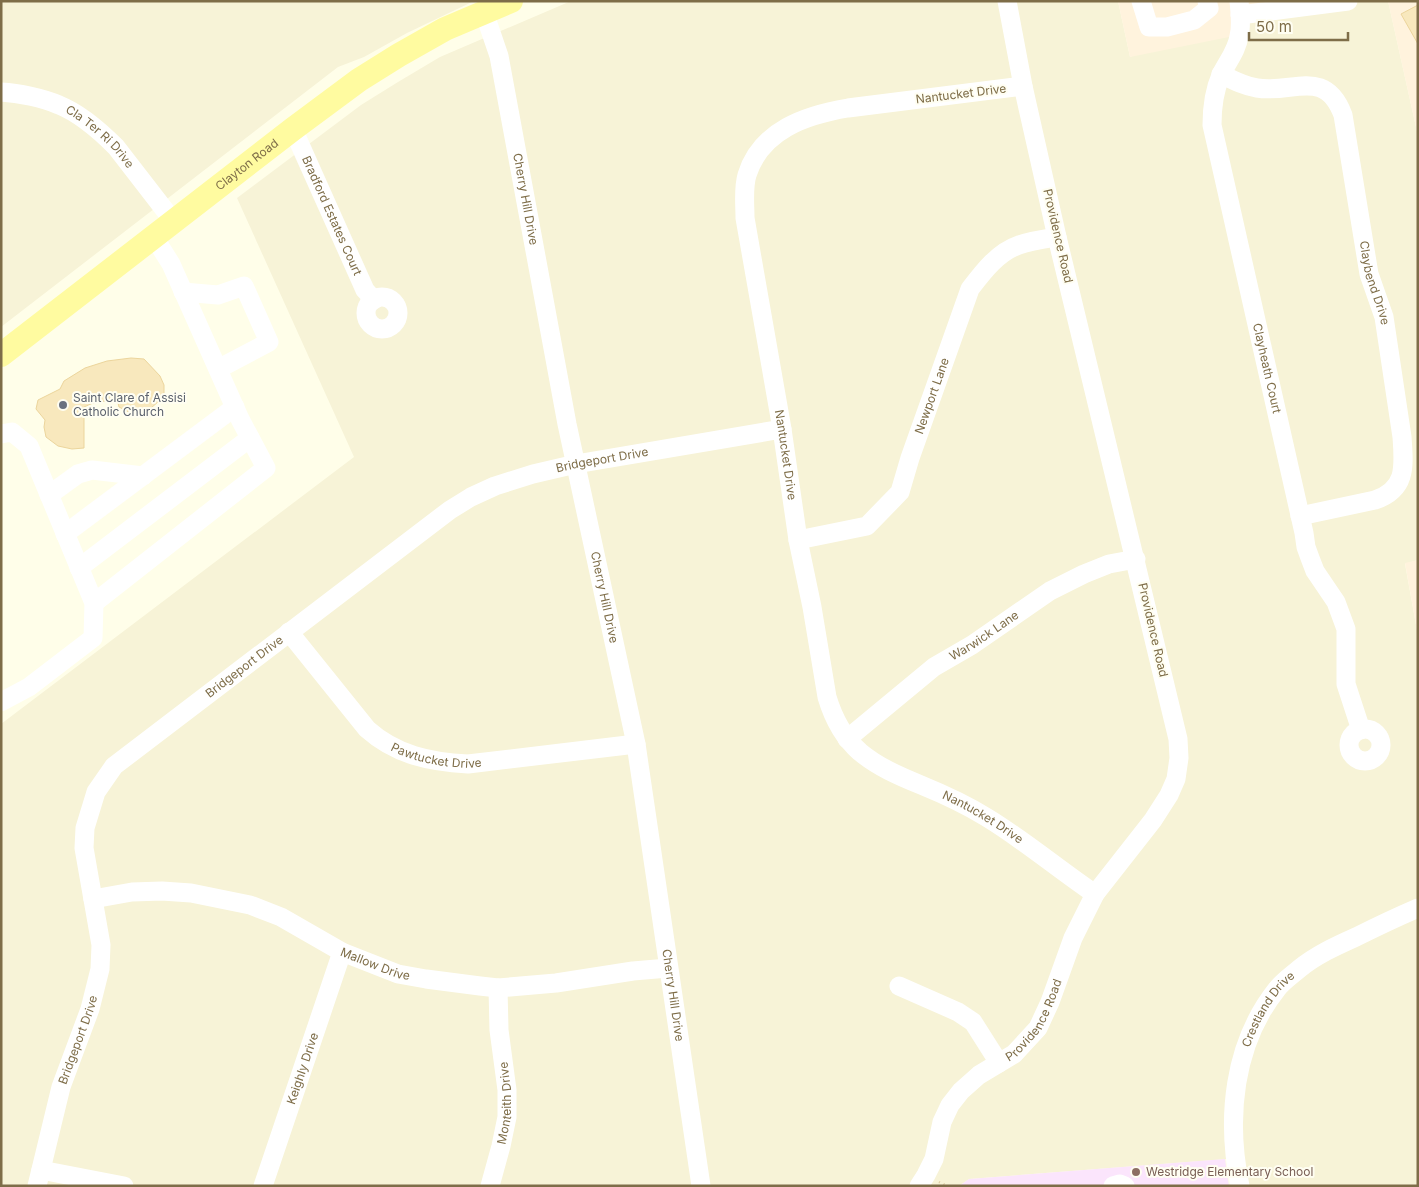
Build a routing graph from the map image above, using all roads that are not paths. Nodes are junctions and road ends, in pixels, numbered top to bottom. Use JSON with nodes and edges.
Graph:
{"nodes":[{"id":1,"x":511,"y":1,"type":"edge"},
{"id":2,"x":1007,"y":1,"type":"edge"},
{"id":3,"x":1141,"y":1,"type":"edge"},
{"id":4,"x":1207,"y":1,"type":"edge"},
{"id":5,"x":1348,"y":1,"type":"edge"},
{"id":6,"x":1240,"y":8,"type":"edge"},
{"id":7,"x":484,"y":12,"type":"junction"},
{"id":8,"x":1222,"y":74,"type":"junction"},
{"id":9,"x":1023,"y":86,"type":"junction"},
{"id":10,"x":1,"y":92,"type":"edge"},
{"id":11,"x":294,"y":129,"type":"junction"},
{"id":12,"x":174,"y":222,"type":"junction"},
{"id":13,"x":154,"y":237,"type":"junction"},
{"id":14,"x":1057,"y":237,"type":"junction"},
{"id":15,"x":183,"y":292,"type":"junction"},
{"id":16,"x":374,"y":300,"type":"dead end"},
{"id":17,"x":1,"y":354,"type":"edge"},
{"id":18,"x":218,"y":369,"type":"junction"},
{"id":19,"x":237,"y":413,"type":"junction"},
{"id":20,"x":782,"y":429,"type":"junction"},
{"id":21,"x":1,"y":434,"type":"edge"},
{"id":22,"x":250,"y":438,"type":"junction"},
{"id":23,"x":576,"y":464,"type":"junction"},
{"id":24,"x":143,"y":476,"type":"junction"},
{"id":25,"x":49,"y":495,"type":"junction"},
{"id":26,"x":1300,"y":516,"type":"junction"},
{"id":27,"x":65,"y":534,"type":"junction"},
{"id":28,"x":798,"y":540,"type":"junction"},
{"id":29,"x":1136,"y":559,"type":"junction"},
{"id":30,"x":79,"y":568,"type":"junction"},
{"id":31,"x":94,"y":603,"type":"junction"},
{"id":32,"x":289,"y":632,"type":"junction"},
{"id":33,"x":1,"y":702,"type":"edge"},
{"id":34,"x":1361,"y":730,"type":"dead end"},
{"id":35,"x":847,"y":739,"type":"junction"},
{"id":36,"x":636,"y":744,"type":"junction"},
{"id":37,"x":1095,"y":894,"type":"junction"},
{"id":38,"x":94,"y":899,"type":"junction"},
{"id":39,"x":1418,"y":908,"type":"edge"},
{"id":40,"x":342,"y":952,"type":"junction"},
{"id":41,"x":668,"y":968,"type":"junction"},
{"id":42,"x":899,"y":986,"type":"dead end"},
{"id":43,"x":498,"y":988,"type":"junction"},
{"id":44,"x":999,"y":1063,"type":"junction"},
{"id":45,"x":39,"y":1178,"type":"edge"},
{"id":46,"x":124,"y":1186,"type":"edge"},
{"id":47,"x":263,"y":1186,"type":"edge"},
{"id":48,"x":490,"y":1186,"type":"edge"},
{"id":49,"x":701,"y":1186,"type":"edge"},
{"id":50,"x":919,"y":1186,"type":"edge"},
{"id":51,"x":1113,"y":1186,"type":"edge"},
{"id":52,"x":1125,"y":1186,"type":"edge"},
{"id":53,"x":1240,"y":1186,"type":"edge"}],
"edges":[{"from":1,"to":7,"type":"main road","name":"Clayton Road"},
{"from":2,"to":9,"type":"street","name":"Providence Road"},
{"from":3,"to":4,"type":"street"},
{"from":5,"to":6,"type":"street"},
{"from":6,"to":8,"type":"street","name":"Clayheath Court"},
{"from":7,"to":11,"type":"main road","name":"Clayton Road"},
{"from":7,"to":23,"type":"street","name":"Cherry Hill Drive"},
{"from":8,"to":26,"type":"street","name":"Clayheath Court"},
{"from":8,"to":26,"type":"street","name":"Claybend Drive"},
{"from":9,"to":14,"type":"street","name":"Providence Road"},
{"from":9,"to":20,"type":"street","name":"Nantucket Drive"},
{"from":10,"to":12,"type":"street","name":"Cla Ter Ri Drive"},
{"from":11,"to":12,"type":"main road","name":"Clayton Road"},
{"from":11,"to":16,"type":"street","name":"Bradford Estates Court"},
{"from":12,"to":13,"type":"main road","name":"Clayton Road"},
{"from":13,"to":15,"type":"street"},
{"from":13,"to":17,"type":"main road","name":"Clayton Road"},
{"from":14,"to":28,"type":"street","name":"Newport Lane"},
{"from":14,"to":29,"type":"street","name":"Providence Road"},
{"from":15,"to":18,"type":"street"},
{"from":15,"to":18,"type":"street"},
{"from":18,"to":19,"type":"street"},
{"from":19,"to":22,"type":"street"},
{"from":19,"to":24,"type":"street"},
{"from":20,"to":23,"type":"street","name":"Bridgeport Drive"},
{"from":20,"to":28,"type":"street","name":"Nantucket Drive"},
{"from":21,"to":25,"type":"street"},
{"from":22,"to":30,"type":"street"},
{"from":22,"to":31,"type":"street"},
{"from":23,"to":32,"type":"street","name":"Bridgeport Drive"},
{"from":23,"to":36,"type":"street","name":"Cherry Hill Drive"},
{"from":24,"to":25,"type":"street"},
{"from":24,"to":27,"type":"street"},
{"from":25,"to":27,"type":"street"},
{"from":26,"to":34,"type":"street","name":"Clayheath Court"},
{"from":27,"to":30,"type":"street"},
{"from":28,"to":35,"type":"street","name":"Nantucket Drive"},
{"from":29,"to":35,"type":"street","name":"Warwick Lane"},
{"from":29,"to":37,"type":"street","name":"Providence Road"},
{"from":30,"to":31,"type":"street"},
{"from":31,"to":33,"type":"street"},
{"from":32,"to":36,"type":"street","name":"Pawtucket Drive"},
{"from":32,"to":38,"type":"street","name":"Bridgeport Drive"},
{"from":35,"to":37,"type":"street","name":"Nantucket Drive"},
{"from":36,"to":41,"type":"street","name":"Cherry Hill Drive"},
{"from":37,"to":44,"type":"street","name":"Providence Road"},
{"from":38,"to":40,"type":"street","name":"Mallow Drive"},
{"from":38,"to":45,"type":"street","name":"Bridgeport Drive"},
{"from":39,"to":53,"type":"street","name":"Crestland Drive"},
{"from":40,"to":43,"type":"street","name":"Mallow Drive"},
{"from":40,"to":47,"type":"street","name":"Keighly Drive"},
{"from":41,"to":43,"type":"street","name":"Mallow Drive"},
{"from":41,"to":49,"type":"street","name":"Cherry Hill Drive"},
{"from":42,"to":44,"type":"street"},
{"from":43,"to":48,"type":"street","name":"Monteith Drive"},
{"from":44,"to":50,"type":"street","name":"Providence Road"},
{"from":45,"to":46,"type":"street"},
{"from":51,"to":52,"type":"street"}]}
